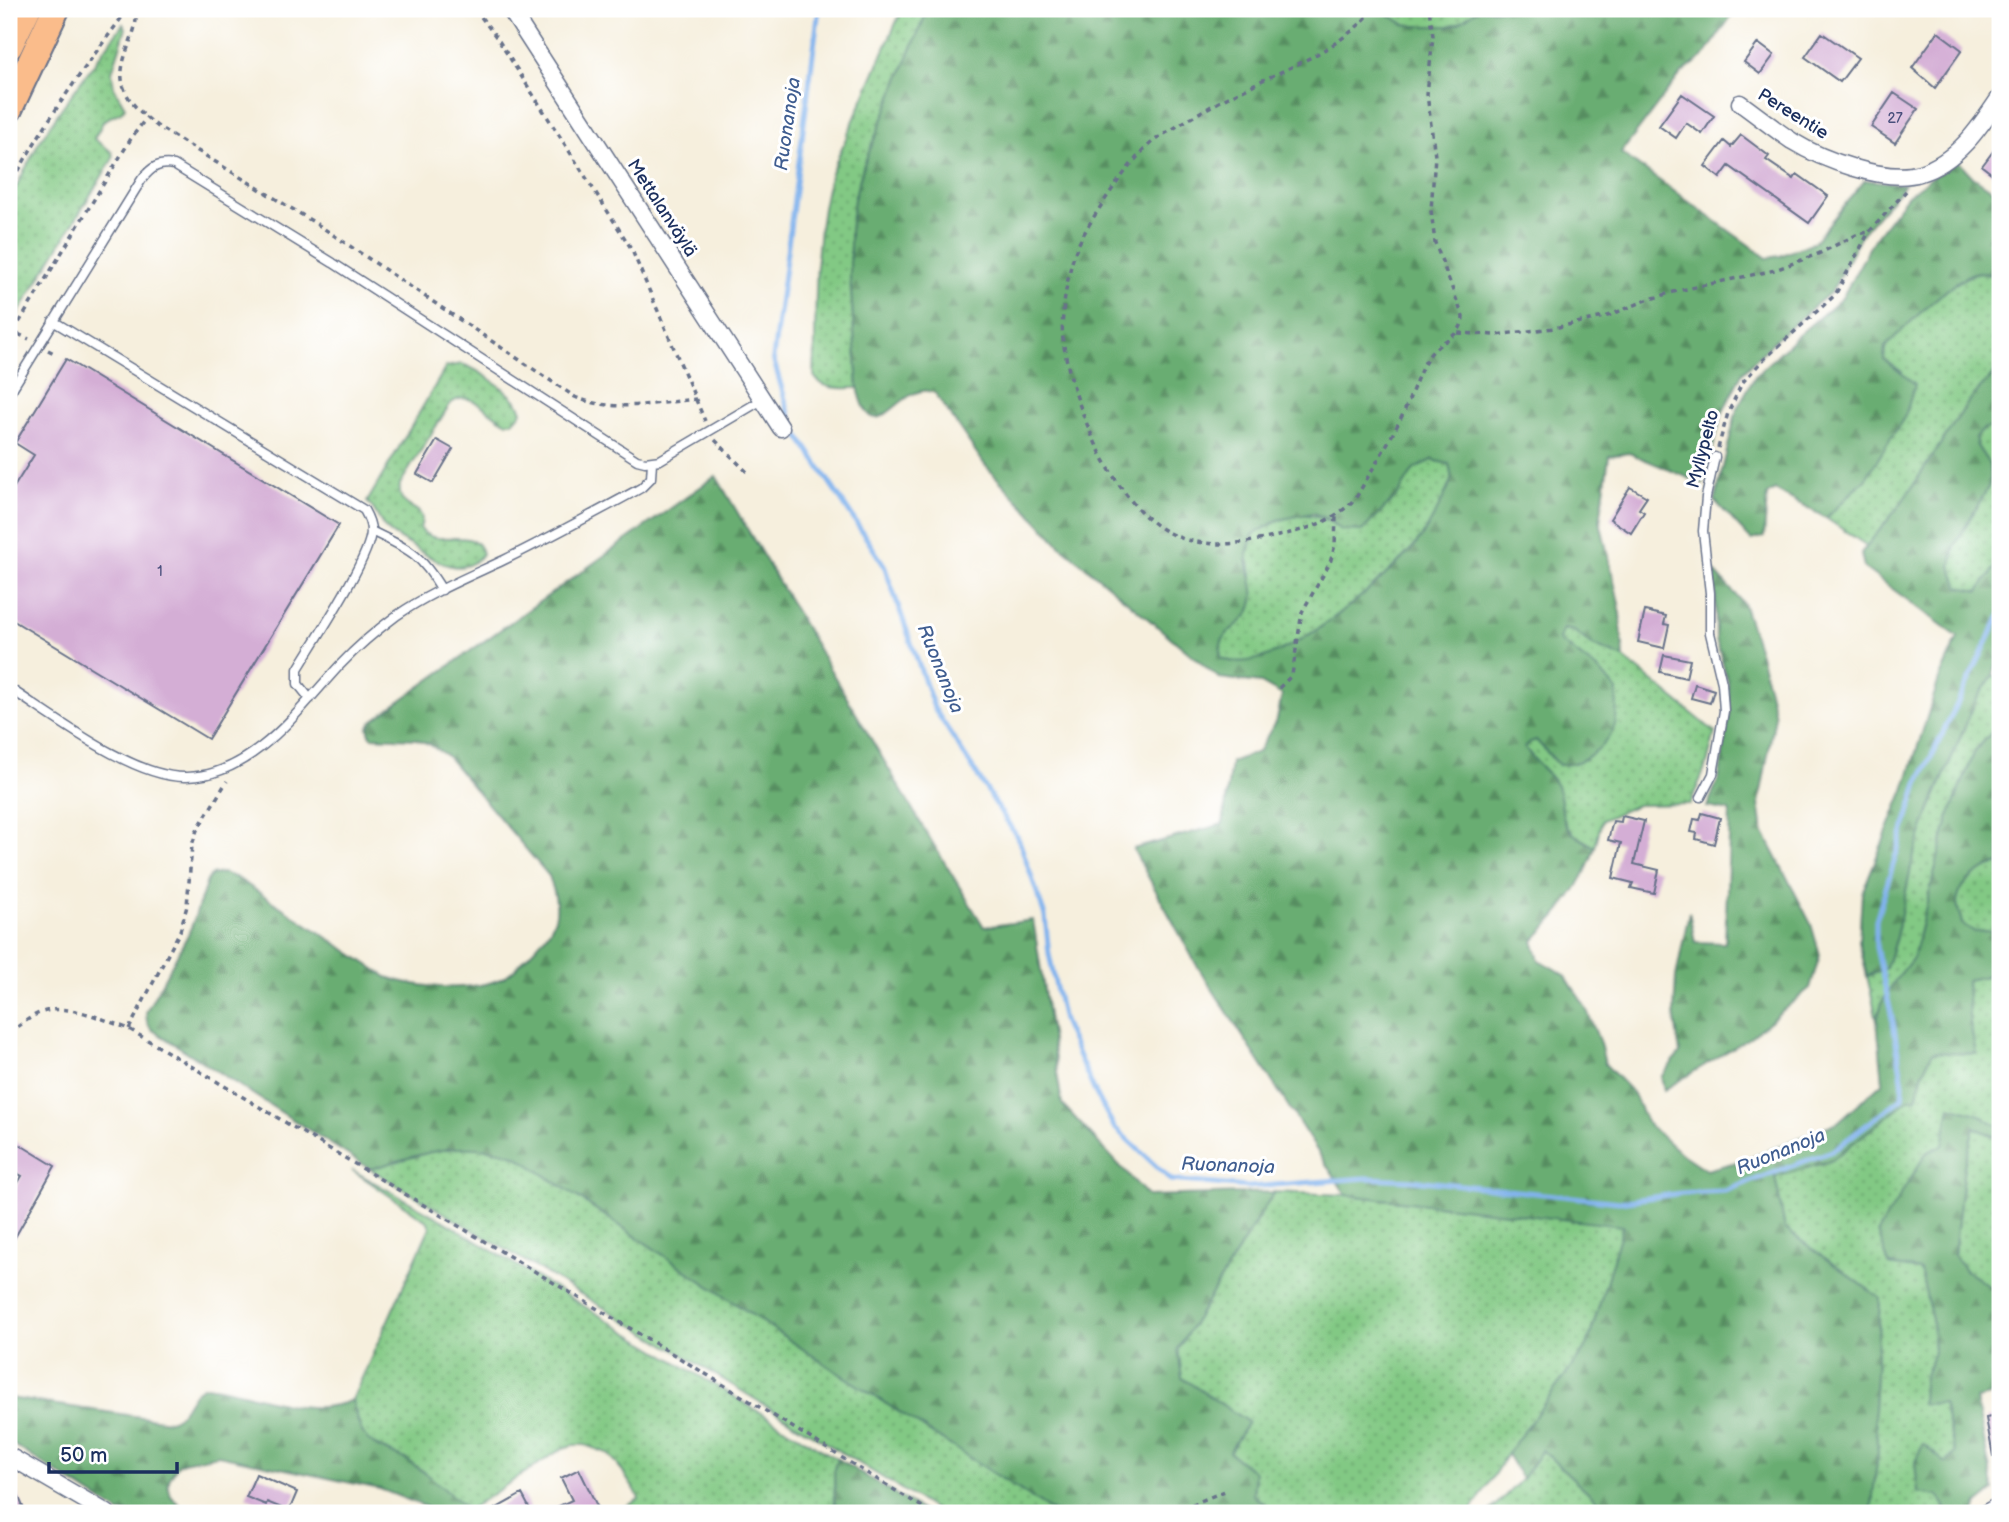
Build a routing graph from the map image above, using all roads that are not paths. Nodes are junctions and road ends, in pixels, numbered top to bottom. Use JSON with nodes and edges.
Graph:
{"nodes":[{"id":1,"x":27,"y":9,"type":"edge"},
{"id":2,"x":57,"y":9,"type":"edge"},
{"id":3,"x":510,"y":9,"type":"edge"},
{"id":4,"x":9,"y":46,"type":"edge"},
{"id":5,"x":2000,"y":97,"type":"edge"},
{"id":6,"x":1740,"y":103,"type":"dead end"},
{"id":7,"x":9,"y":109,"type":"edge"},
{"id":8,"x":53,"y":321,"type":"junction"},
{"id":9,"x":9,"y":394,"type":"edge"},
{"id":10,"x":762,"y":400,"type":"junction"},
{"id":11,"x":781,"y":428,"type":"dead end"},
{"id":12,"x":1715,"y":457,"type":"road end"},
{"id":13,"x":652,"y":462,"type":"junction"},
{"id":14,"x":371,"y":531,"type":"junction"},
{"id":15,"x":442,"y":590,"type":"junction"},
{"id":16,"x":9,"y":688,"type":"edge"},
{"id":17,"x":310,"y":699,"type":"junction"},
{"id":18,"x":1701,"y":797,"type":"dead end"},
{"id":19,"x":9,"y":1456,"type":"edge"},
{"id":20,"x":2000,"y":1505,"type":"edge"},
{"id":21,"x":107,"y":1513,"type":"edge"},
{"id":22,"x":1986,"y":1513,"type":"edge"}],
"edges":[{"from":1,"to":4,"type":"highway"},
{"from":2,"to":7,"type":"highway"},
{"from":3,"to":10,"type":"street","name":"Mettalanväylä"},
{"from":5,"to":6,"type":"street","name":"Pereentie"},
{"from":8,"to":9,"type":"lane"},
{"from":8,"to":13,"type":"lane"},
{"from":8,"to":14,"type":"lane"},
{"from":10,"to":11,"type":"street","name":"Mettalanväylä"},
{"from":10,"to":13,"type":"lane"},
{"from":12,"to":18,"type":"lane","name":"Myllypelto"},
{"from":13,"to":15,"type":"lane"},
{"from":14,"to":15,"type":"lane"},
{"from":14,"to":17,"type":"lane"},
{"from":15,"to":17,"type":"lane"},
{"from":16,"to":17,"type":"lane"},
{"from":19,"to":21,"type":"street"},
{"from":20,"to":22,"type":"street"}]}
